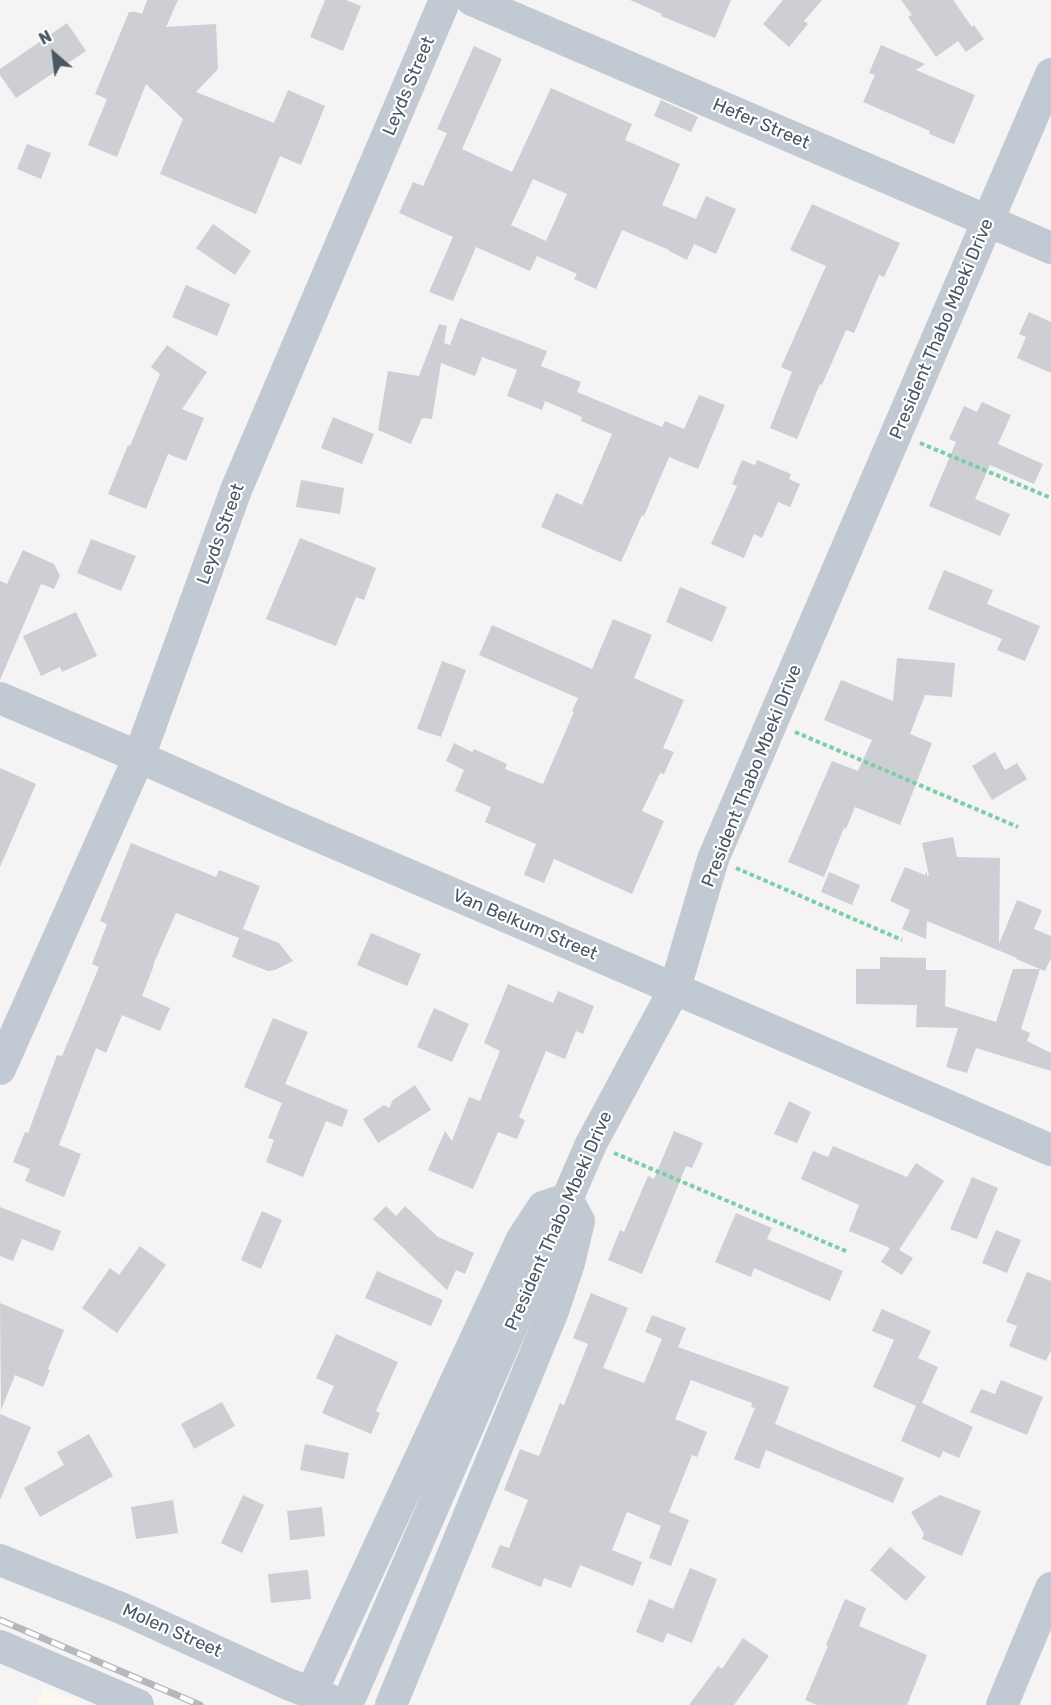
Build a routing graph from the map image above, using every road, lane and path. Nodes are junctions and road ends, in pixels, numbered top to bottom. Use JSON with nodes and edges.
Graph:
{"nodes":[{"id":1,"x":445,"y":0,"type":"edge"},
{"id":2,"x":472,"y":0,"type":"edge"},
{"id":3,"x":1051,"y":74,"type":"edge"},
{"id":4,"x":989,"y":222,"type":"junction"},
{"id":5,"x":1051,"y":248,"type":"edge"},
{"id":6,"x":897,"y":433,"type":"junction"},
{"id":7,"x":1051,"y":498,"type":"edge"},
{"id":8,"x":0,"y":698,"type":"edge"},
{"id":9,"x":772,"y":723,"type":"junction"},
{"id":10,"x":139,"y":757,"type":"junction"},
{"id":11,"x":1018,"y":827,"type":"dead end"},
{"id":12,"x":714,"y":859,"type":"junction"},
{"id":13,"x":902,"y":940,"type":"dead end"},
{"id":14,"x":675,"y":988,"type":"junction"},
{"id":15,"x":0,"y":1069,"type":"edge"},
{"id":16,"x":591,"y":1144,"type":"junction"},
{"id":17,"x":1051,"y":1150,"type":"edge"},
{"id":18,"x":567,"y":1199,"type":"junction"},
{"id":19,"x":848,"y":1252,"type":"dead end"},
{"id":20,"x":0,"y":1560,"type":"edge"},
{"id":21,"x":1051,"y":1588,"type":"edge"},
{"id":22,"x":0,"y":1646,"type":"edge"},
{"id":23,"x":311,"y":1693,"type":"junction"},
{"id":24,"x":138,"y":1705,"type":"edge"},
{"id":25,"x":345,"y":1705,"type":"edge"},
{"id":26,"x":391,"y":1705,"type":"edge"},
{"id":27,"x":1002,"y":1705,"type":"edge"}],
"edges":[{"from":1,"to":10,"type":"street","name":"Leyds Street"},
{"from":2,"to":4,"type":"street","name":"Hefer Street"},
{"from":3,"to":4,"type":"street","name":"President Thabo Mbeki Drive"},
{"from":4,"to":5,"type":"street","name":"Hefer Street"},
{"from":4,"to":6,"type":"street","name":"President Thabo Mbeki Drive"},
{"from":6,"to":7,"type":"path"},
{"from":6,"to":9,"type":"street","name":"President Thabo Mbeki Drive"},
{"from":8,"to":10,"type":"street","name":"Van Belkum Street"},
{"from":9,"to":11,"type":"path"},
{"from":9,"to":12,"type":"street","name":"President Thabo Mbeki Drive"},
{"from":10,"to":14,"type":"street","name":"Van Belkum Street"},
{"from":10,"to":15,"type":"street","name":"Leyds Street"},
{"from":12,"to":13,"type":"path"},
{"from":12,"to":14,"type":"street","name":"President Thabo Mbeki Drive"},
{"from":14,"to":16,"type":"street","name":"President Thabo Mbeki Drive"},
{"from":14,"to":17,"type":"street","name":"Van Belkum Street"},
{"from":16,"to":18,"type":"street","name":"President Thabo Mbeki Drive"},
{"from":16,"to":19,"type":"path"},
{"from":18,"to":23,"type":"street"},
{"from":18,"to":25,"type":"street","name":"President Thabo Mbeki Drive"},
{"from":18,"to":26,"type":"street"},
{"from":20,"to":23,"type":"street","name":"Molen Street"},
{"from":21,"to":27,"type":"street"},
{"from":22,"to":24,"type":"street"},
{"from":23,"to":25,"type":"street","name":"Molen Street"}]}
